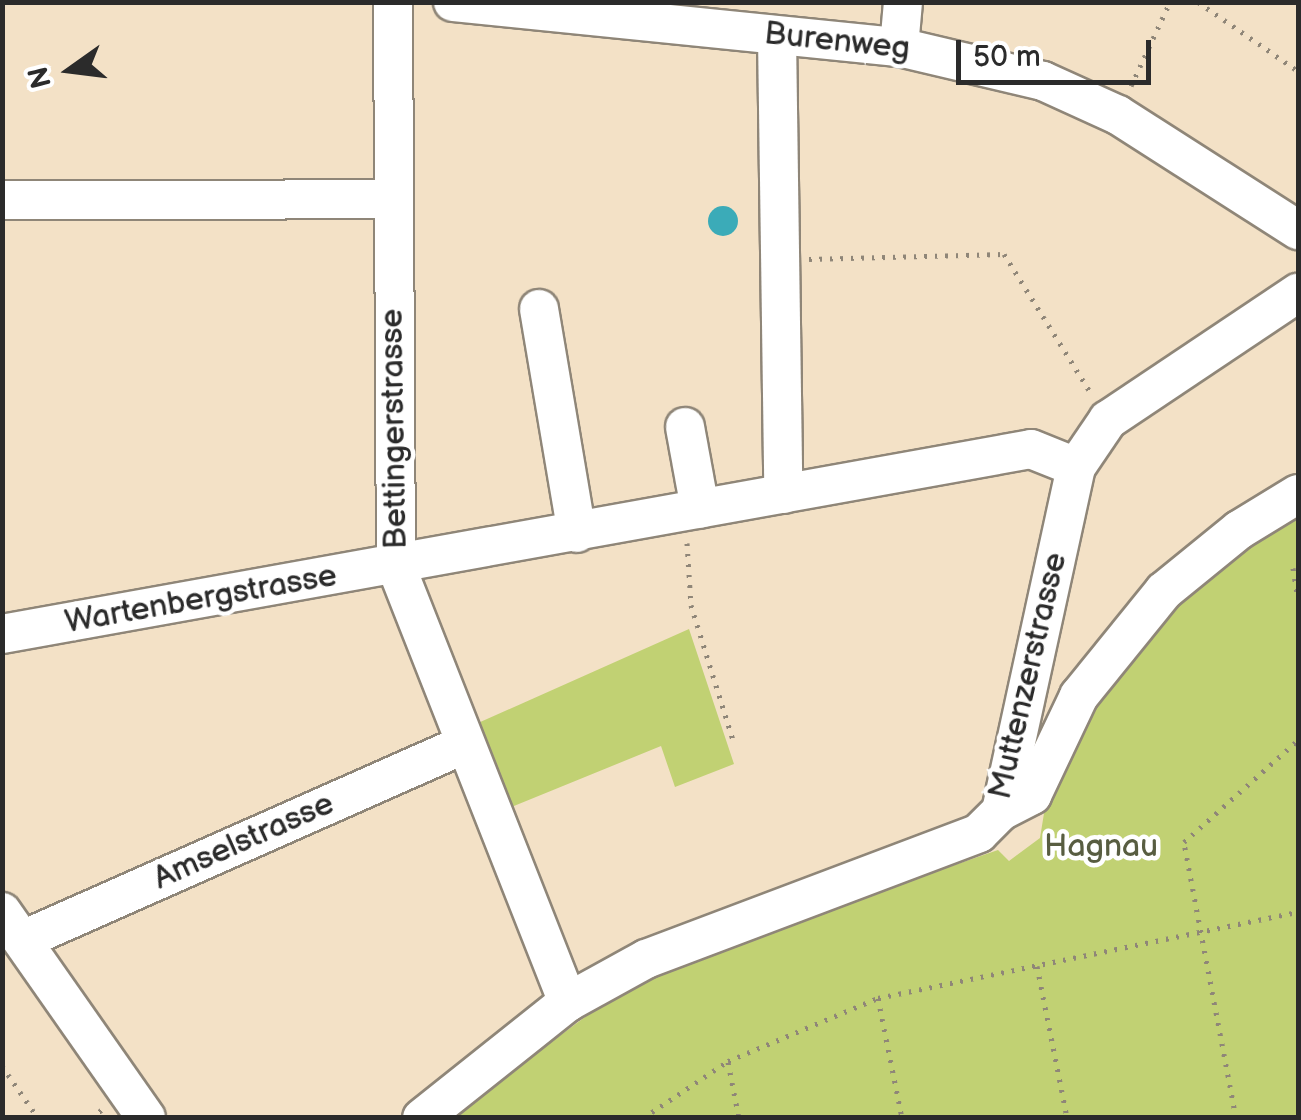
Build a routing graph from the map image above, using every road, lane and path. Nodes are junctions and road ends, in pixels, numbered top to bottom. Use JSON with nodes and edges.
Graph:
{"nodes":[{"id":1,"x":393,"y":2,"type":"edge"},
{"id":2,"x":453,"y":2,"type":"edge"},
{"id":3,"x":903,"y":2,"type":"edge"},
{"id":4,"x":1170,"y":2,"type":"edge"},
{"id":5,"x":1198,"y":2,"type":"edge"},
{"id":6,"x":777,"y":36,"type":"junction"},
{"id":7,"x":899,"y":47,"type":"junction"},
{"id":8,"x":1298,"y":71,"type":"edge"},
{"id":9,"x":1118,"y":115,"type":"junction"},
{"id":10,"x":392,"y":199,"type":"junction"},
{"id":11,"x":2,"y":200,"type":"edge"},
{"id":12,"x":1298,"y":230,"type":"edge"},
{"id":13,"x":781,"y":260,"type":"junction"},
{"id":14,"x":1298,"y":293,"type":"edge"},
{"id":15,"x":539,"y":309,"type":"dead end"},
{"id":16,"x":1108,"y":420,"type":"junction"},
{"id":17,"x":685,"y":428,"type":"dead end"},
{"id":18,"x":1076,"y":467,"type":"junction"},
{"id":19,"x":783,"y":494,"type":"junction"},
{"id":20,"x":1298,"y":494,"type":"edge"},
{"id":21,"x":689,"y":512,"type":"junction"},
{"id":22,"x":577,"y":532,"type":"junction"},
{"id":23,"x":396,"y":566,"type":"junction"},
{"id":24,"x":1292,"y":568,"type":"dead end"},
{"id":25,"x":1298,"y":599,"type":"edge"},
{"id":26,"x":2,"y":634,"type":"edge"},
{"id":27,"x":1298,"y":740,"type":"edge"},
{"id":28,"x":734,"y":743,"type":"dead end"},
{"id":29,"x":462,"y":746,"type":"junction"},
{"id":30,"x":1001,"y":811,"type":"junction"},
{"id":31,"x":1298,"y":912,"type":"edge"},
{"id":32,"x":14,"y":926,"type":"edge"},
{"id":33,"x":1200,"y":932,"type":"junction"},
{"id":34,"x":1037,"y":966,"type":"junction"},
{"id":35,"x":878,"y":998,"type":"junction"},
{"id":36,"x":568,"y":1002,"type":"junction"},
{"id":37,"x":728,"y":1061,"type":"junction"},
{"id":38,"x":2,"y":1066,"type":"edge"},
{"id":39,"x":38,"y":1118,"type":"edge"},
{"id":40,"x":146,"y":1118,"type":"edge"},
{"id":41,"x":422,"y":1118,"type":"edge"},
{"id":42,"x":643,"y":1118,"type":"edge"},
{"id":43,"x":739,"y":1118,"type":"edge"},
{"id":44,"x":902,"y":1118,"type":"edge"},
{"id":45,"x":1068,"y":1118,"type":"edge"},
{"id":46,"x":1236,"y":1118,"type":"edge"}],
"edges":[{"from":1,"to":10,"type":"street","name":"Bettingerstrasse"},
{"from":2,"to":6,"type":"street","name":"Burenweg"},
{"from":3,"to":7,"type":"street"},
{"from":4,"to":9,"type":"path"},
{"from":5,"to":8,"type":"path"},
{"from":6,"to":7,"type":"street","name":"Burenweg"},
{"from":6,"to":13,"type":"street"},
{"from":7,"to":9,"type":"street","name":"Burenweg"},
{"from":9,"to":12,"type":"street","name":"Burenweg"},
{"from":10,"to":11,"type":"street"},
{"from":10,"to":23,"type":"street","name":"Bettingerstrasse"},
{"from":13,"to":16,"type":"path"},
{"from":13,"to":19,"type":"street"},
{"from":14,"to":16,"type":"street","name":"Muttenzerstrasse"},
{"from":15,"to":22,"type":"street"},
{"from":16,"to":18,"type":"street","name":"Muttenzerstrasse"},
{"from":17,"to":21,"type":"street"},
{"from":18,"to":19,"type":"street","name":"Wartenbergstrasse"},
{"from":18,"to":30,"type":"street","name":"Muttenzerstrasse"},
{"from":19,"to":21,"type":"street","name":"Wartenbergstrasse"},
{"from":20,"to":30,"type":"street"},
{"from":21,"to":22,"type":"street","name":"Wartenbergstrasse"},
{"from":21,"to":28,"type":"path"},
{"from":22,"to":23,"type":"street","name":"Wartenbergstrasse"},
{"from":23,"to":26,"type":"street","name":"Wartenbergstrasse"},
{"from":23,"to":29,"type":"street","name":"Bettingerstrasse"},
{"from":24,"to":25,"type":"path"},
{"from":27,"to":33,"type":"path"},
{"from":29,"to":32,"type":"street","name":"Amselstrasse"},
{"from":29,"to":36,"type":"street","name":"Bettingerstrasse"},
{"from":30,"to":36,"type":"street","name":"Muttenzerstrasse"},
{"from":31,"to":33,"type":"path"},
{"from":32,"to":40,"type":"street"},
{"from":33,"to":34,"type":"path"},
{"from":33,"to":46,"type":"path"},
{"from":34,"to":35,"type":"path"},
{"from":34,"to":45,"type":"path"},
{"from":35,"to":37,"type":"path"},
{"from":35,"to":44,"type":"path"},
{"from":36,"to":41,"type":"street","name":"Muttenzerstrasse"},
{"from":37,"to":42,"type":"path"},
{"from":37,"to":43,"type":"path"},
{"from":38,"to":39,"type":"path"}]}
